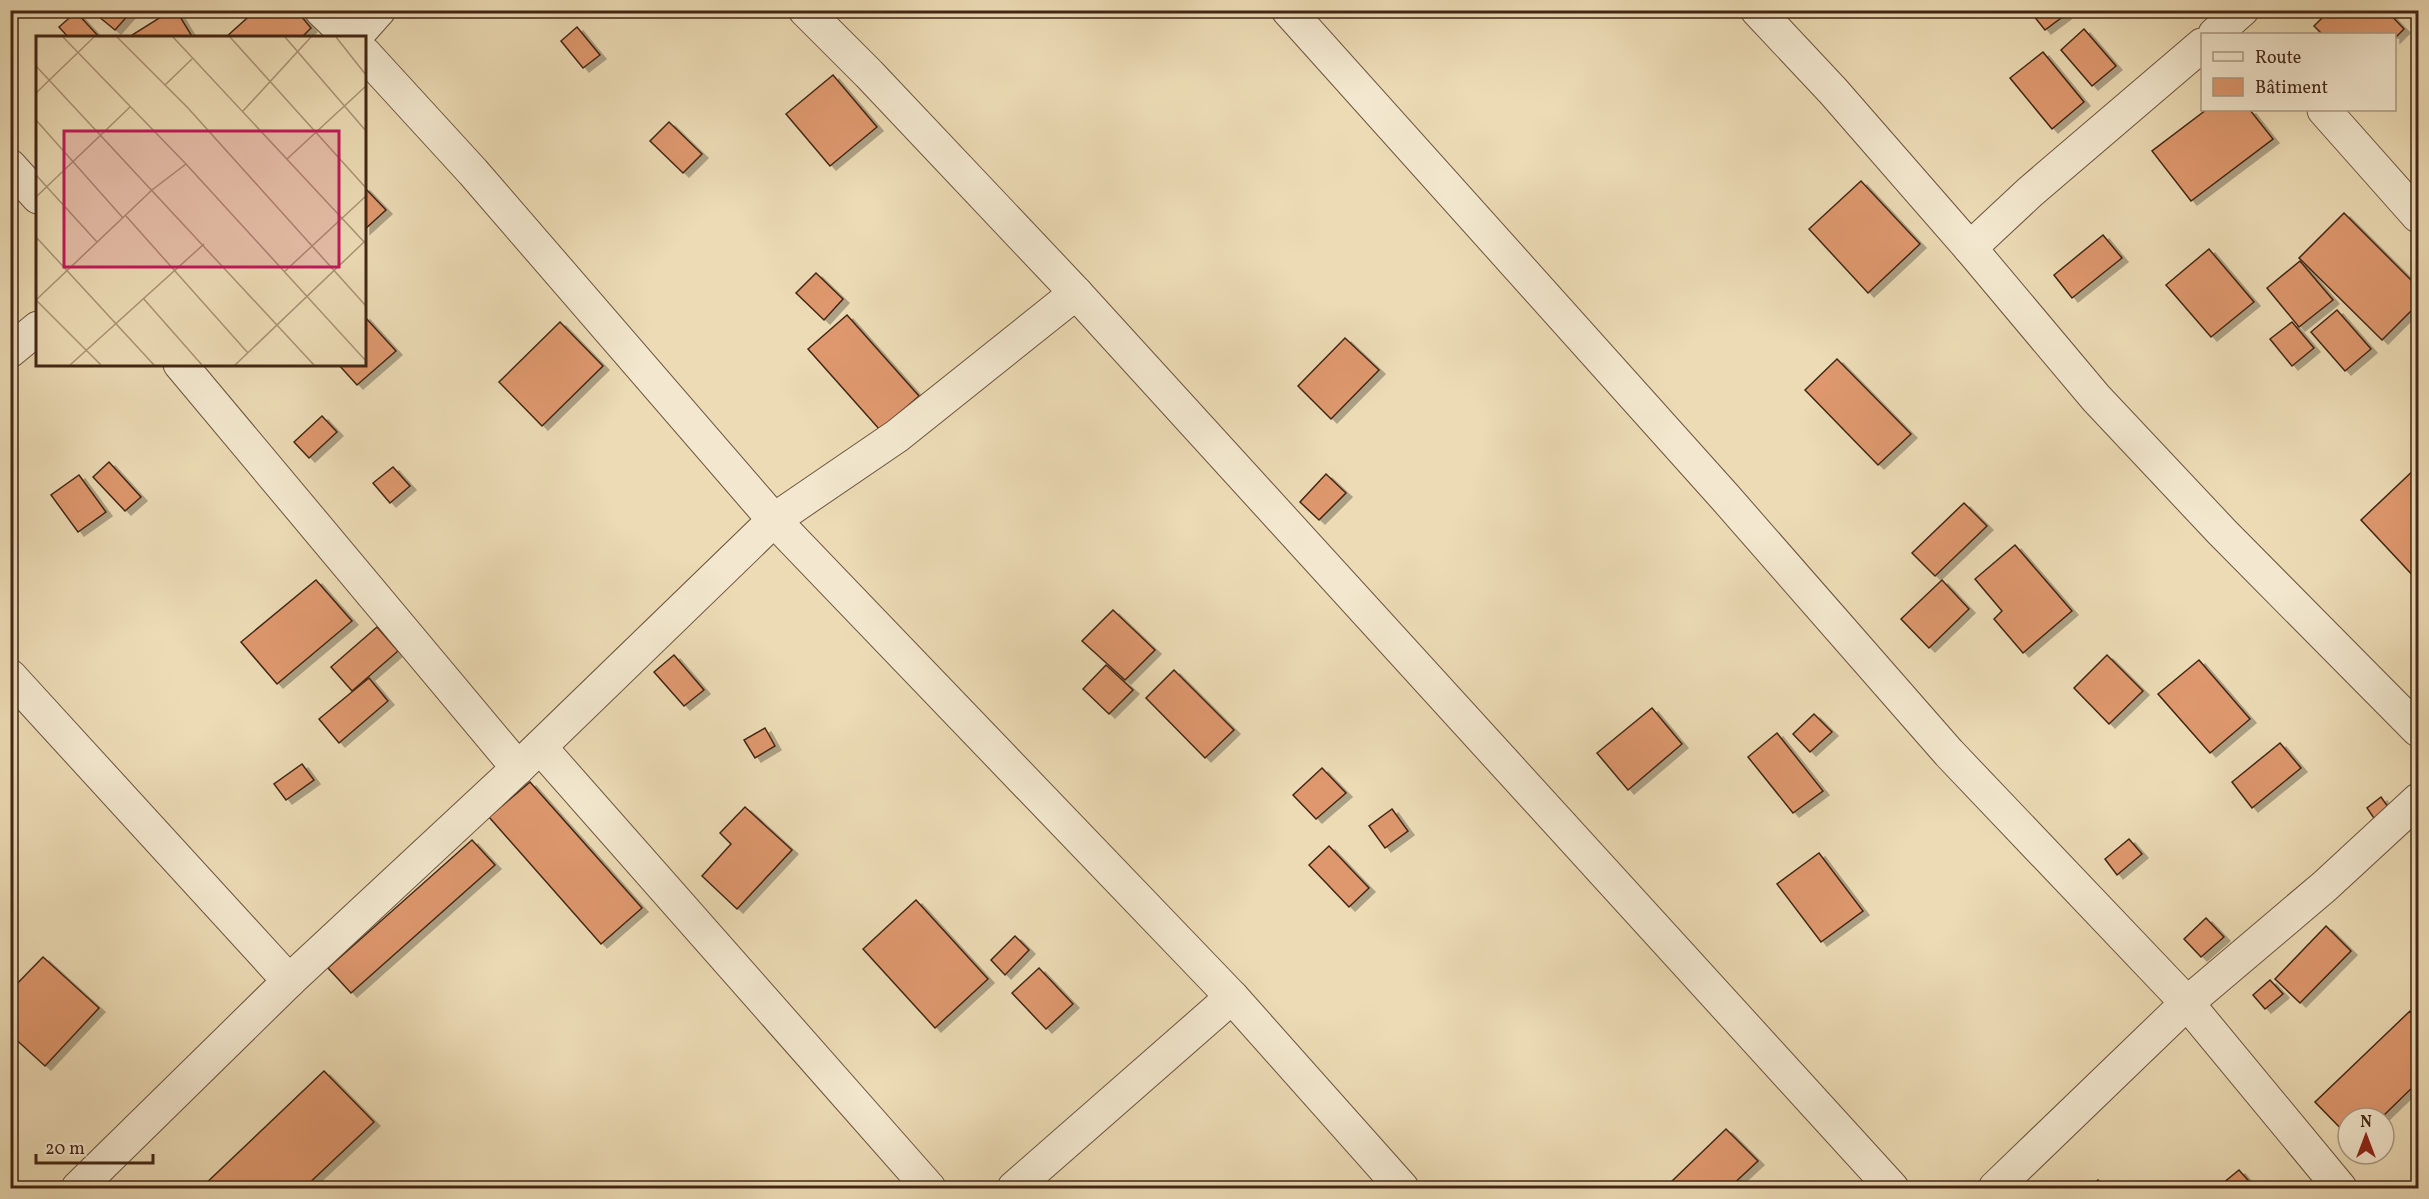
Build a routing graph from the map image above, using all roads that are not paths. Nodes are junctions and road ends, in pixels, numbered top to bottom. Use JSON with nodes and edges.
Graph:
{"nodes":[{"id":1,"x":321,"y":10,"type":"edge"},
{"id":2,"x":379,"y":10,"type":"edge"},
{"id":3,"x":805,"y":10,"type":"edge"},
{"id":4,"x":1288,"y":10,"type":"edge"},
{"id":5,"x":1757,"y":10,"type":"edge"},
{"id":6,"x":2244,"y":17,"type":"edge"},
{"id":7,"x":2217,"y":33,"type":"edge"},
{"id":8,"x":348,"y":36,"type":"edge"},
{"id":9,"x":356,"y":36,"type":"edge"},
{"id":10,"x":2201,"y":46,"type":"edge"},
{"id":11,"x":366,"y":55,"type":"edge"},
{"id":12,"x":2325,"y":111,"type":"edge"},
{"id":13,"x":10,"y":166,"type":"edge"},
{"id":14,"x":36,"y":195,"type":"edge"},
{"id":15,"x":2418,"y":216,"type":"edge"},
{"id":16,"x":1970,"y":248,"type":"junction"},
{"id":17,"x":1076,"y":293,"type":"junction"},
{"id":18,"x":36,"y":330,"type":"edge"},
{"id":19,"x":10,"y":351,"type":"edge"},
{"id":20,"x":182,"y":366,"type":"edge"},
{"id":21,"x":774,"y":520,"type":"junction"},
{"id":22,"x":10,"y":676,"type":"edge"},
{"id":23,"x":2418,"y":730,"type":"edge"},
{"id":24,"x":530,"y":758,"type":"junction"},
{"id":25,"x":2418,"y":800,"type":"edge"},
{"id":26,"x":289,"y":981,"type":"junction"},
{"id":27,"x":1232,"y":997,"type":"junction"},
{"id":28,"x":2187,"y":1003,"type":"junction"},
{"id":29,"x":78,"y":1188,"type":"edge"},
{"id":30,"x":929,"y":1188,"type":"edge"},
{"id":31,"x":1014,"y":1188,"type":"edge"},
{"id":32,"x":1402,"y":1188,"type":"edge"},
{"id":33,"x":1892,"y":1188,"type":"edge"},
{"id":34,"x":1995,"y":1188,"type":"edge"},
{"id":35,"x":2340,"y":1188,"type":"edge"}],
"edges":[{"from":1,"to":8,"type":"street"},
{"from":2,"to":9,"type":"street"},
{"from":3,"to":17,"type":"street"},
{"from":4,"to":28,"type":"street"},
{"from":5,"to":16,"type":"street"},
{"from":6,"to":7,"type":"street"},
{"from":10,"to":16,"type":"street"},
{"from":11,"to":21,"type":"street"},
{"from":12,"to":15,"type":"street"},
{"from":13,"to":14,"type":"street"},
{"from":16,"to":23,"type":"street"},
{"from":17,"to":21,"type":"street"},
{"from":17,"to":33,"type":"street"},
{"from":18,"to":19,"type":"street"},
{"from":20,"to":24,"type":"street"},
{"from":21,"to":24,"type":"street"},
{"from":21,"to":27,"type":"street"},
{"from":22,"to":26,"type":"street"},
{"from":24,"to":26,"type":"street"},
{"from":24,"to":30,"type":"street"},
{"from":25,"to":28,"type":"street"},
{"from":26,"to":29,"type":"street"},
{"from":27,"to":31,"type":"street"},
{"from":27,"to":32,"type":"street"},
{"from":28,"to":34,"type":"street"},
{"from":28,"to":35,"type":"street"}]}
